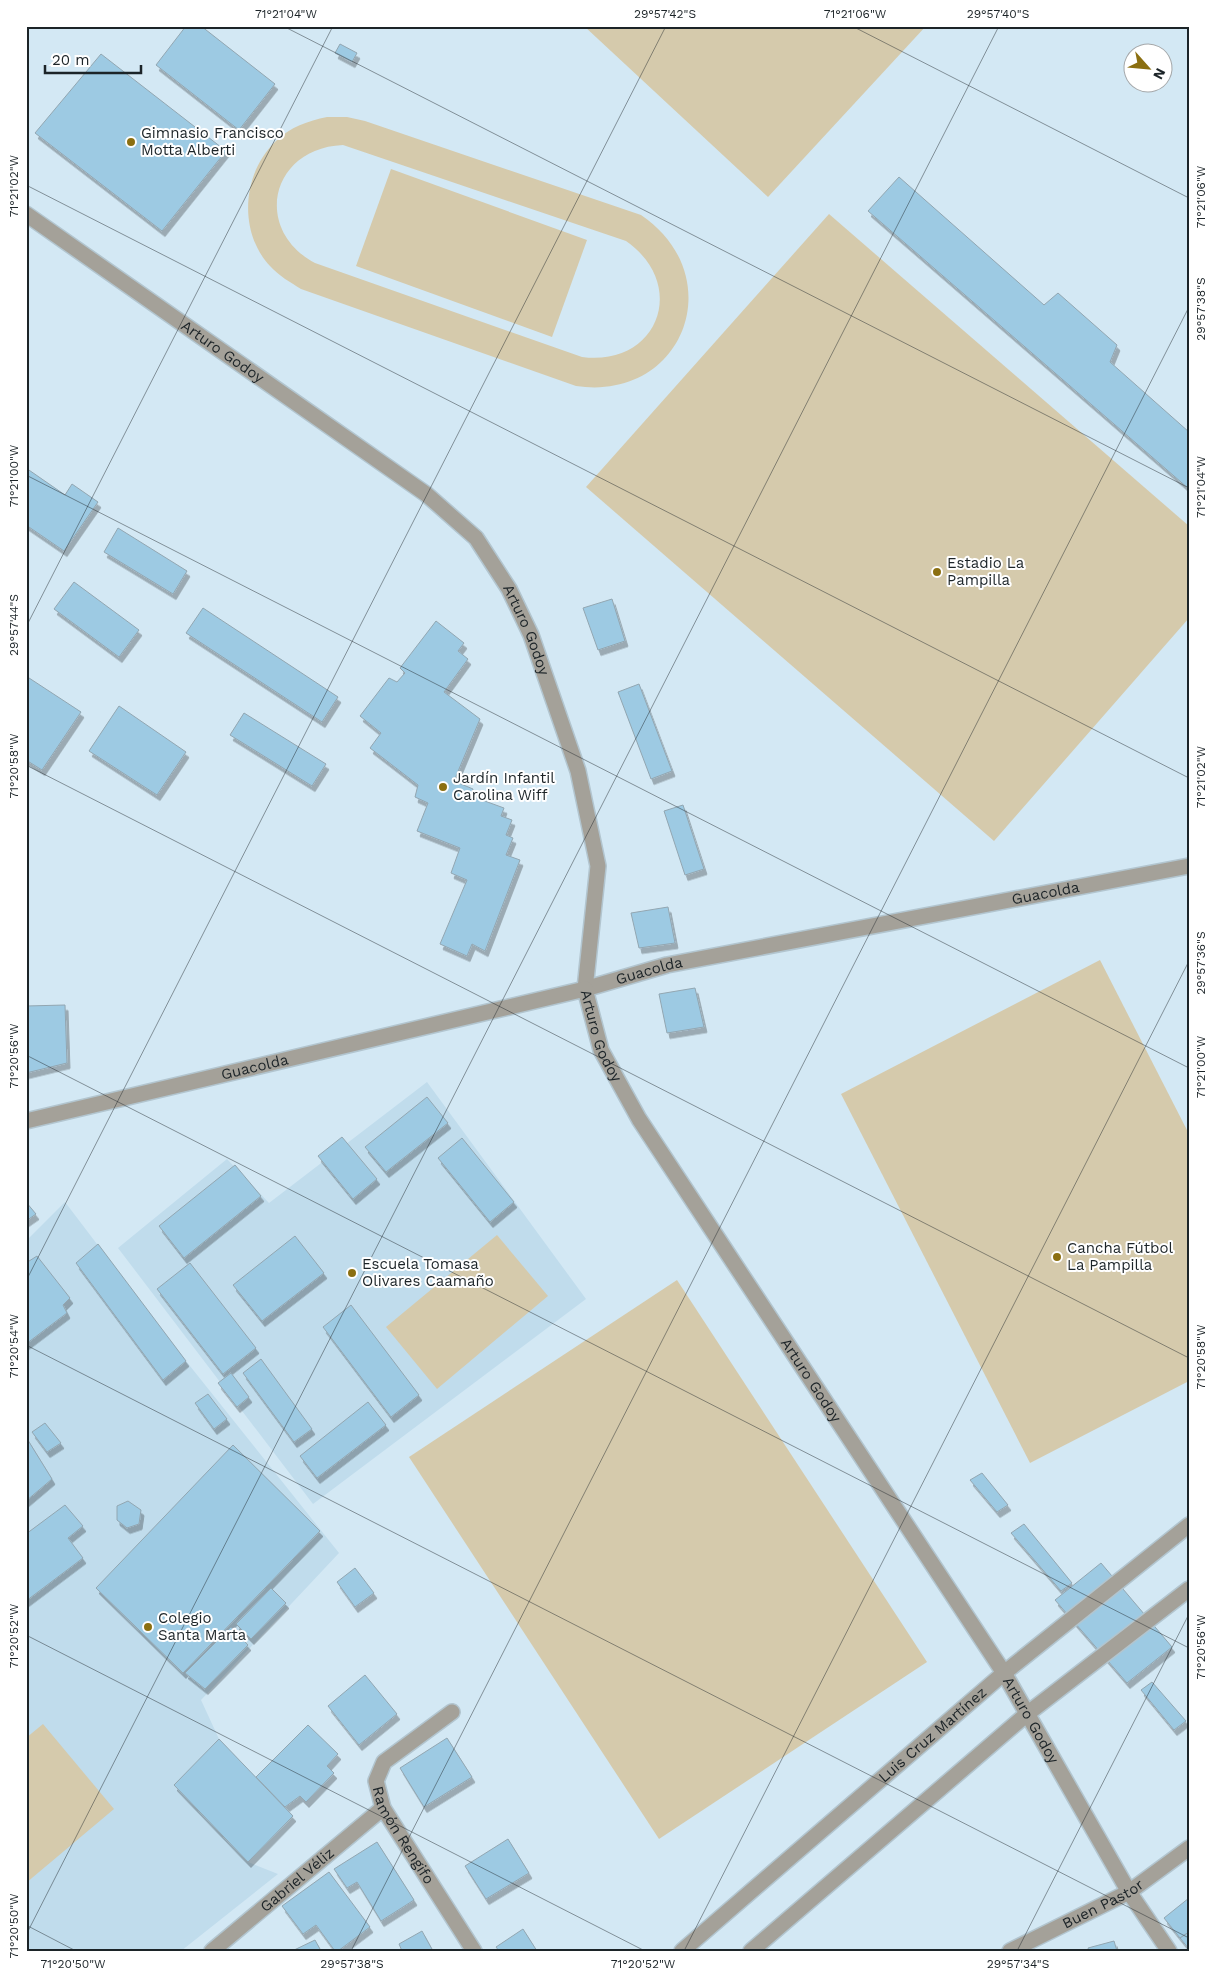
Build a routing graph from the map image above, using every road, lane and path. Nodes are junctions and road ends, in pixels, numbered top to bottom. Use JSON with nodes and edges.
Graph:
{"nodes":[{"id":1,"x":26,"y":214,"type":"edge"},
{"id":2,"x":1189,"y":866,"type":"edge"},
{"id":3,"x":585,"y":989,"type":"junction"},
{"id":4,"x":26,"y":1121,"type":"edge"},
{"id":5,"x":1189,"y":1525,"type":"edge"},
{"id":6,"x":1189,"y":1589,"type":"edge"},
{"id":7,"x":1004,"y":1673,"type":"junction"},
{"id":8,"x":452,"y":1712,"type":"dead end"},
{"id":9,"x":1027,"y":1714,"type":"junction"},
{"id":10,"x":383,"y":1808,"type":"junction"},
{"id":11,"x":1189,"y":1848,"type":"edge"},
{"id":12,"x":1129,"y":1892,"type":"junction"},
{"id":13,"x":212,"y":1951,"type":"edge"},
{"id":14,"x":474,"y":1951,"type":"edge"},
{"id":15,"x":682,"y":1951,"type":"edge"},
{"id":16,"x":751,"y":1951,"type":"edge"},
{"id":17,"x":1010,"y":1951,"type":"edge"},
{"id":18,"x":1169,"y":1951,"type":"edge"}],
"edges":[{"from":1,"to":3,"type":"street","name":"Arturo Godoy"},
{"from":2,"to":3,"type":"street","name":"Guacolda"},
{"from":3,"to":4,"type":"street","name":"Guacolda"},
{"from":3,"to":7,"type":"street","name":"Arturo Godoy"},
{"from":5,"to":7,"type":"street","name":"Luis Cruz Martínez"},
{"from":6,"to":9,"type":"street"},
{"from":7,"to":9,"type":"street","name":"Arturo Godoy"},
{"from":7,"to":15,"type":"street","name":"Luis Cruz Martínez"},
{"from":8,"to":10,"type":"street","name":"Ramón Rengifo"},
{"from":9,"to":12,"type":"street","name":"Arturo Godoy"},
{"from":9,"to":16,"type":"street"},
{"from":10,"to":13,"type":"street","name":"Gabriel Véliz"},
{"from":10,"to":14,"type":"street","name":"Ramón Rengifo"},
{"from":11,"to":12,"type":"street","name":"Buen Pastor"},
{"from":12,"to":17,"type":"street","name":"Buen Pastor"},
{"from":12,"to":18,"type":"street","name":"Arturo Godoy"}]}
